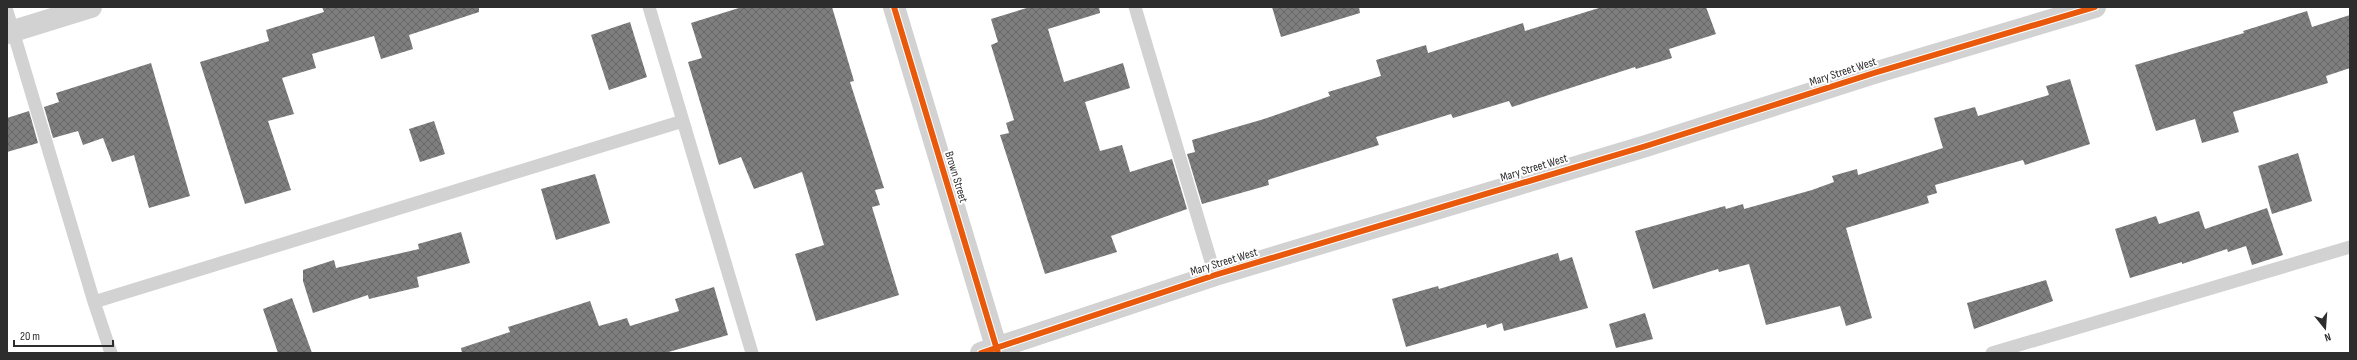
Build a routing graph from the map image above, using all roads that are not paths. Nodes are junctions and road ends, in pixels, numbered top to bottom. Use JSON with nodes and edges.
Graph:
{"nodes":[{"id":1,"x":90,"y":7,"type":"edge"},
{"id":2,"x":649,"y":7,"type":"edge"},
{"id":3,"x":894,"y":7,"type":"edge"},
{"id":4,"x":1135,"y":7,"type":"edge"},
{"id":5,"x":2095,"y":7,"type":"edge"},
{"id":6,"x":7,"y":11,"type":"edge"},
{"id":7,"x":10,"y":32,"type":"edge"},
{"id":8,"x":683,"y":121,"type":"junction"},
{"id":9,"x":2350,"y":247,"type":"edge"},
{"id":10,"x":1215,"y":275,"type":"junction"},
{"id":11,"x":94,"y":302,"type":"junction"},
{"id":12,"x":992,"y":351,"type":"edge"},
{"id":13,"x":111,"y":353,"type":"edge"},
{"id":14,"x":752,"y":353,"type":"edge"},
{"id":15,"x":1992,"y":353,"type":"edge"}],
"edges":[{"from":1,"to":7,"type":"street"},
{"from":2,"to":8,"type":"lane"},
{"from":3,"to":12,"type":"street","name":"Brown Street"},
{"from":4,"to":10,"type":"lane"},
{"from":5,"to":10,"type":"street","name":"Mary Street West"},
{"from":6,"to":7,"type":"lane"},
{"from":7,"to":11,"type":"lane"},
{"from":8,"to":11,"type":"lane"},
{"from":8,"to":14,"type":"lane"},
{"from":9,"to":15,"type":"lane"},
{"from":10,"to":12,"type":"street","name":"Mary Street West"},
{"from":11,"to":13,"type":"lane"}]}
